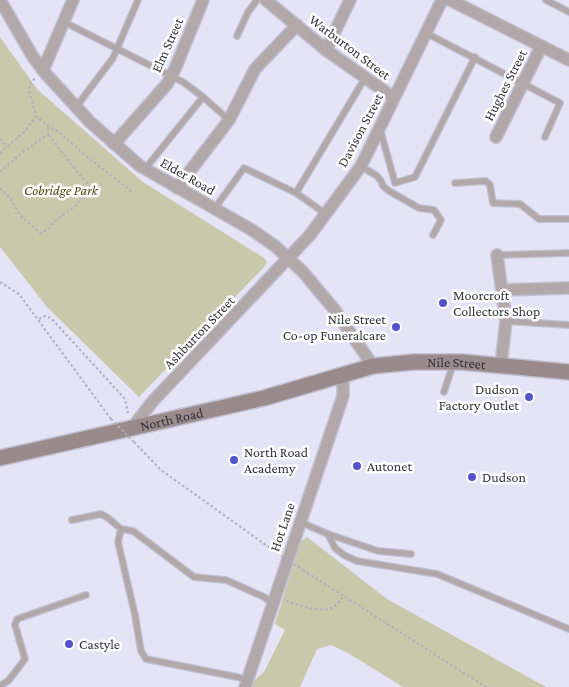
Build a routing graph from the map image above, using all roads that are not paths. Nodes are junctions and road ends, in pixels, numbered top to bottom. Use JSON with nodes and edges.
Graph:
{"nodes":[{"id":1,"x":0,"y":0,"type":"edge"},
{"id":2,"x":73,"y":0,"type":"edge"},
{"id":3,"x":138,"y":0,"type":"edge"},
{"id":4,"x":203,"y":0,"type":"edge"},
{"id":5,"x":256,"y":0,"type":"edge"},
{"id":6,"x":350,"y":0,"type":"edge"},
{"id":7,"x":442,"y":0,"type":"edge"},
{"id":8,"x":450,"y":0,"type":"edge"},
{"id":9,"x":546,"y":0,"type":"edge"},
{"id":10,"x":273,"y":2,"type":"edge"},
{"id":11,"x":569,"y":12,"type":"edge"},
{"id":12,"x":64,"y":22,"type":"junction"},
{"id":13,"x":297,"y":25,"type":"junction"},
{"id":14,"x":429,"y":29,"type":"junction"},
{"id":15,"x":237,"y":36,"type":"dead end"},
{"id":16,"x":541,"y":47,"type":"junction"},
{"id":17,"x":118,"y":49,"type":"junction"},
{"id":18,"x":326,"y":50,"type":"junction"},
{"id":19,"x":475,"y":57,"type":"junction"},
{"id":20,"x":569,"y":60,"type":"edge"},
{"id":21,"x":45,"y":72,"type":"junction"},
{"id":22,"x":171,"y":76,"type":"junction"},
{"id":23,"x":364,"y":78,"type":"junction"},
{"id":24,"x":523,"y":83,"type":"junction"},
{"id":25,"x":203,"y":97,"type":"junction"},
{"id":26,"x":394,"y":98,"type":"junction"},
{"id":27,"x":84,"y":115,"type":"junction"},
{"id":28,"x":229,"y":120,"type":"junction"},
{"id":29,"x":379,"y":127,"type":"junction"},
{"id":30,"x":496,"y":137,"type":"dead end"},
{"id":31,"x":545,"y":137,"type":"dead end"},
{"id":32,"x":114,"y":144,"type":"junction"},
{"id":33,"x":139,"y":164,"type":"junction"},
{"id":34,"x":361,"y":166,"type":"junction"},
{"id":35,"x":455,"y":183,"type":"dead end"},
{"id":36,"x":177,"y":188,"type":"junction"},
{"id":37,"x":296,"y":193,"type":"junction"},
{"id":38,"x":215,"y":208,"type":"junction"},
{"id":39,"x":326,"y":214,"type":"junction"},
{"id":40,"x":569,"y":219,"type":"edge"},
{"id":41,"x":433,"y":234,"type":"dead end"},
{"id":42,"x":569,"y":253,"type":"edge"},
{"id":43,"x":497,"y":255,"type":"joint"},
{"id":44,"x":289,"y":259,"type":"junction"},
{"id":45,"x":569,"y":288,"type":"edge"},
{"id":46,"x":502,"y":290,"type":"junction"},
{"id":47,"x":506,"y":321,"type":"junction"},
{"id":48,"x":569,"y":325,"type":"edge"},
{"id":49,"x":454,"y":362,"type":"junction"},
{"id":50,"x":501,"y":365,"type":"junction"},
{"id":51,"x":373,"y":366,"type":"junction"},
{"id":52,"x":569,"y":372,"type":"edge"},
{"id":53,"x":343,"y":376,"type":"junction"},
{"id":54,"x":444,"y":392,"type":"dead end"},
{"id":55,"x":133,"y":435,"type":"junction"},
{"id":56,"x":0,"y":458,"type":"edge"},
{"id":57,"x":72,"y":520,"type":"dead end"},
{"id":58,"x":300,"y":522,"type":"junction"},
{"id":59,"x":121,"y":529,"type":"junction"},
{"id":60,"x":328,"y":534,"type":"junction"},
{"id":61,"x":411,"y":554,"type":"dead end"},
{"id":62,"x":86,"y":595,"type":"dead end"},
{"id":63,"x":273,"y":600,"type":"junction"},
{"id":64,"x":569,"y":629,"type":"edge"},
{"id":65,"x":246,"y":684,"type":"edge"},
{"id":66,"x":4,"y":685,"type":"edge"}],
"edges":[{"from":1,"to":21,"type":"street","name":"Elder Road"},
{"from":2,"to":12,"type":"street"},
{"from":3,"to":17,"type":"lane"},
{"from":4,"to":22,"type":"street","name":"Elm Street"},
{"from":5,"to":15,"type":"lane"},
{"from":6,"to":18,"type":"street"},
{"from":7,"to":14,"type":"street","name":"Davison Street"},
{"from":8,"to":16,"type":"street"},
{"from":9,"to":11,"type":"lane"},
{"from":10,"to":13,"type":"street","name":"Warburton Street"},
{"from":12,"to":17,"type":"lane"},
{"from":12,"to":21,"type":"street"},
{"from":13,"to":18,"type":"street","name":"Warburton Street"},
{"from":13,"to":28,"type":"street"},
{"from":14,"to":19,"type":"lane"},
{"from":14,"to":26,"type":"street","name":"Davison Street"},
{"from":16,"to":20,"type":"street"},
{"from":16,"to":24,"type":"street","name":"Hughes Street"},
{"from":17,"to":22,"type":"lane"},
{"from":17,"to":27,"type":"lane"},
{"from":18,"to":23,"type":"street","name":"Warburton Street"},
{"from":19,"to":24,"type":"lane"},
{"from":19,"to":29,"type":"lane"},
{"from":21,"to":27,"type":"street","name":"Elder Road"},
{"from":22,"to":25,"type":"lane"},
{"from":22,"to":32,"type":"street","name":"Elm Street"},
{"from":23,"to":26,"type":"street","name":"Warburton Street"},
{"from":23,"to":37,"type":"lane"},
{"from":24,"to":30,"type":"street","name":"Hughes Street"},
{"from":24,"to":31,"type":"lane"},
{"from":25,"to":28,"type":"lane"},
{"from":25,"to":33,"type":"lane"},
{"from":26,"to":29,"type":"street","name":"Davison Street"},
{"from":27,"to":32,"type":"street","name":"Elder Road"},
{"from":28,"to":36,"type":"street"},
{"from":29,"to":34,"type":"street","name":"Davison Street"},
{"from":32,"to":33,"type":"street","name":"Elder Road"},
{"from":33,"to":36,"type":"street","name":"Elder Road"},
{"from":34,"to":39,"type":"street","name":"Davison Street"},
{"from":34,"to":41,"type":"lane"},
{"from":35,"to":40,"type":"lane"},
{"from":36,"to":38,"type":"street","name":"Elder Road"},
{"from":37,"to":38,"type":"lane"},
{"from":37,"to":39,"type":"lane"},
{"from":38,"to":44,"type":"street","name":"Elder Road"},
{"from":39,"to":44,"type":"street","name":"Davison Street"},
{"from":42,"to":43,"type":"lane"},
{"from":43,"to":46,"type":"street"},
{"from":44,"to":51,"type":"street","name":"Elder Road"},
{"from":44,"to":55,"type":"street","name":"Ashburton Street"},
{"from":45,"to":46,"type":"street"},
{"from":46,"to":47,"type":"street"},
{"from":47,"to":48,"type":"lane"},
{"from":47,"to":50,"type":"street"},
{"from":49,"to":50,"type":"main road","name":"Nile Street"},
{"from":49,"to":51,"type":"main road","name":"Nile Street"},
{"from":49,"to":54,"type":"lane"},
{"from":50,"to":52,"type":"main road","name":"Nile Street"},
{"from":51,"to":53,"type":"main road","name":"Nile Street"},
{"from":53,"to":55,"type":"main road","name":"North Road"},
{"from":53,"to":58,"type":"street","name":"Hot Lane"},
{"from":55,"to":56,"type":"main road","name":"North Road"},
{"from":57,"to":59,"type":"lane"},
{"from":58,"to":60,"type":"lane"},
{"from":58,"to":63,"type":"street","name":"Hot Lane"},
{"from":59,"to":63,"type":"lane"},
{"from":59,"to":65,"type":"lane"},
{"from":60,"to":61,"type":"lane"},
{"from":60,"to":64,"type":"lane"},
{"from":62,"to":66,"type":"lane"},
{"from":63,"to":65,"type":"street","name":"Hot Lane"}]}
